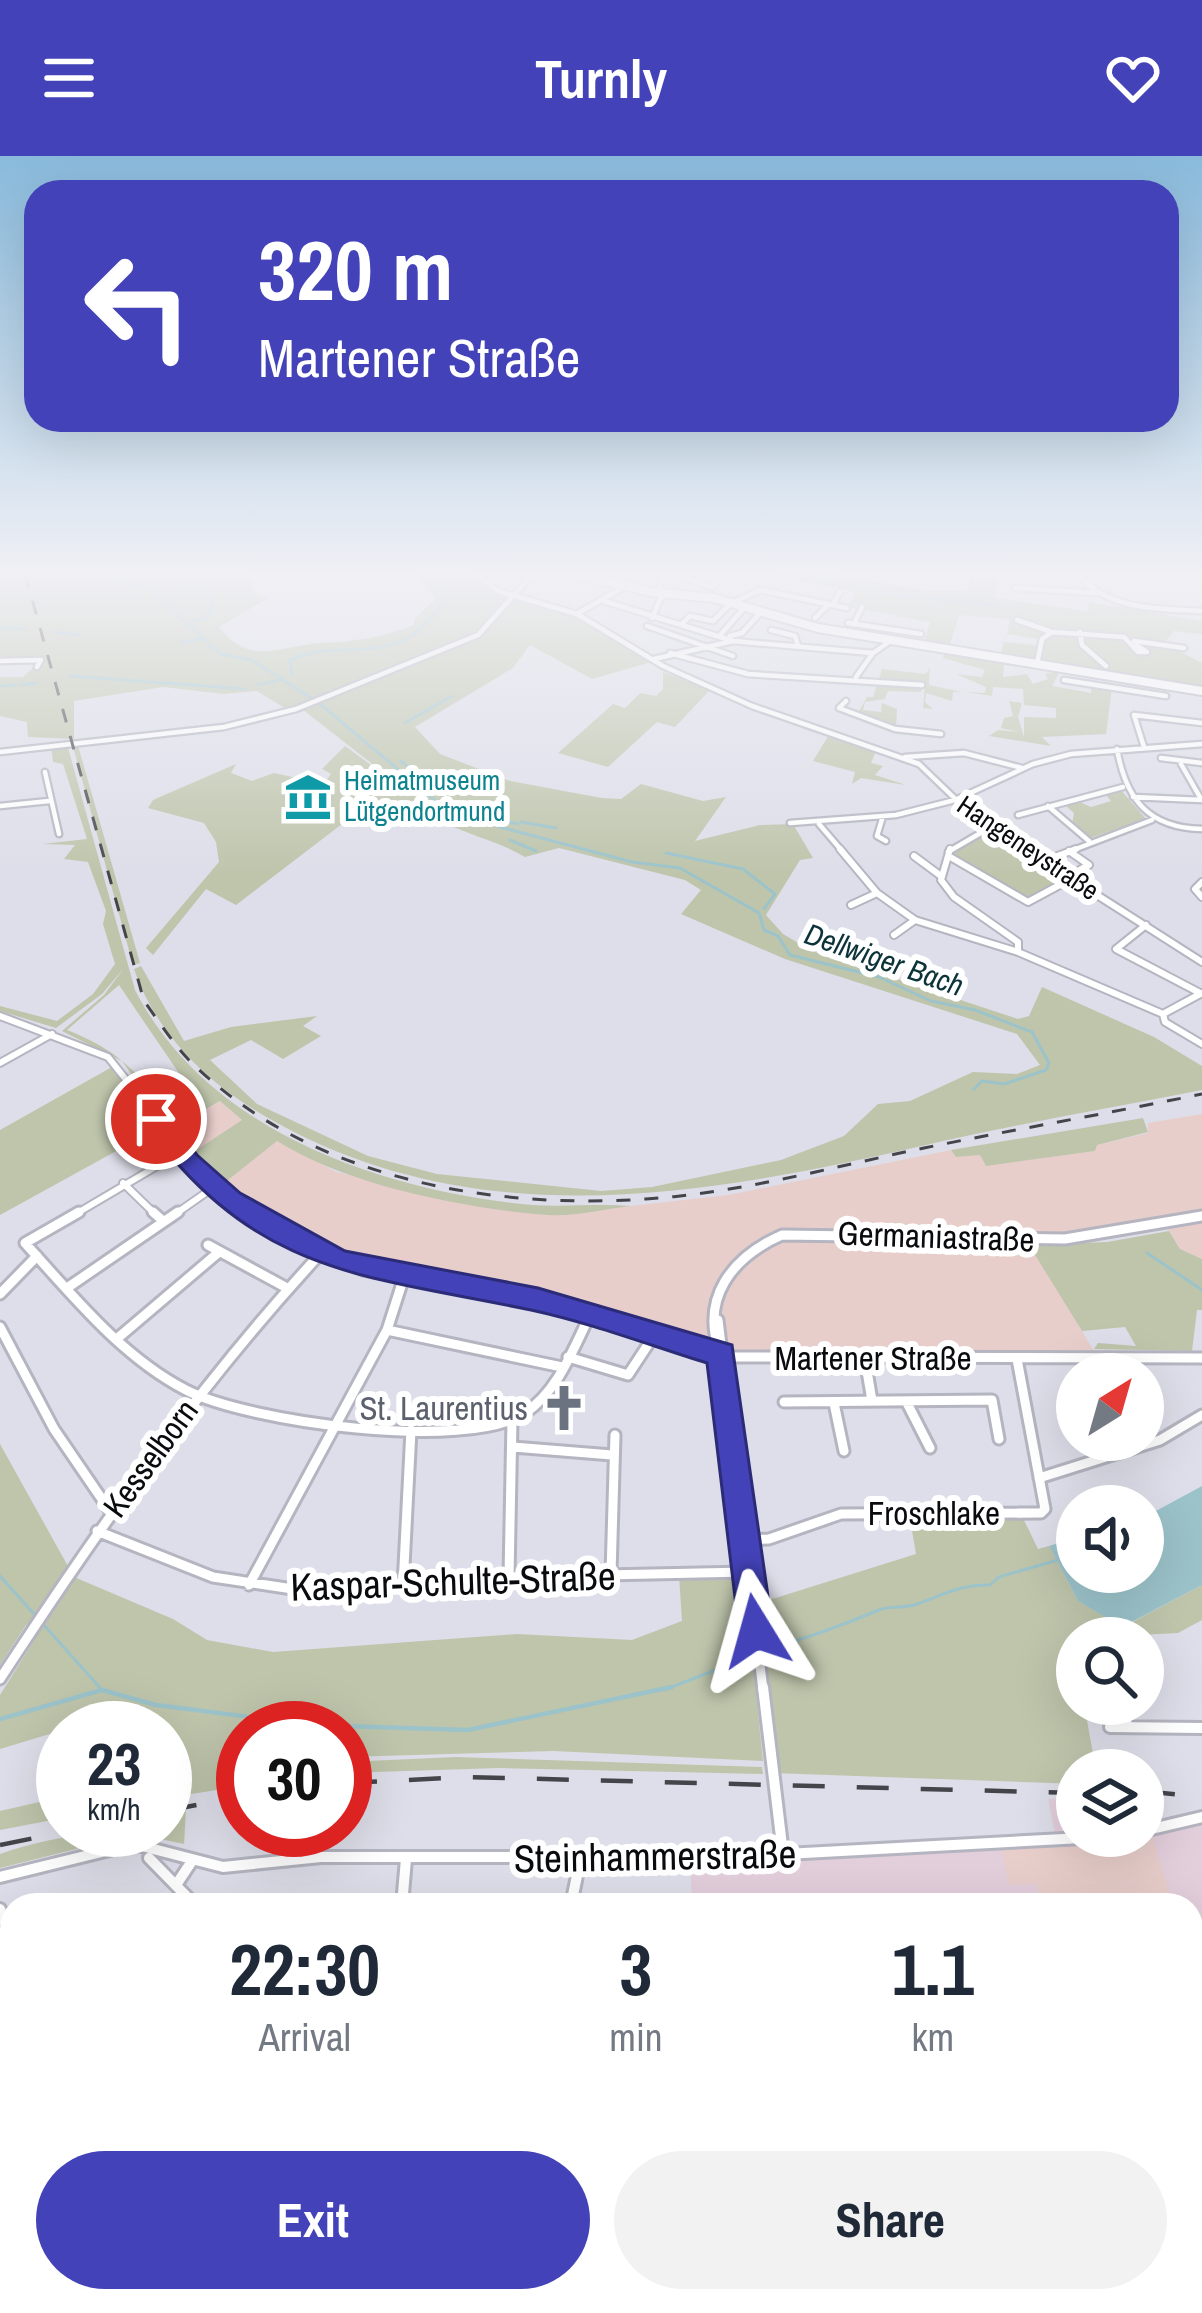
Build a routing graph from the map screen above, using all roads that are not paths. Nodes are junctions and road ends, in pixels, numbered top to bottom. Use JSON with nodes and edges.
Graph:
{"nodes":[{"id":1,"x":379,"y":675,"type":"edge"},
{"id":2,"x":684,"y":675,"type":"edge"},
{"id":3,"x":756,"y":675,"type":"edge"},
{"id":4,"x":857,"y":675,"type":"edge"},
{"id":5,"x":1105,"y":675,"type":"edge"},
{"id":6,"x":855,"y":678,"type":"junction"},
{"id":7,"x":1064,"y":680,"type":"dead end"},
{"id":8,"x":1139,"y":680,"type":"junction"},
{"id":9,"x":922,"y":686,"type":"dead end"},
{"id":10,"x":1202,"y":691,"type":"edge"},
{"id":11,"x":1137,"y":692,"type":"junction"},
{"id":12,"x":1166,"y":696,"type":"dead end"},
{"id":13,"x":846,"y":700,"type":"dead end"},
{"id":14,"x":1202,"y":723,"type":"edge"},
{"id":15,"x":888,"y":726,"type":"junction"},
{"id":16,"x":941,"y":734,"type":"dead end"},
{"id":17,"x":1202,"y":744,"type":"edge"},
{"id":18,"x":1144,"y":748,"type":"junction"},
{"id":19,"x":877,"y":749,"type":"junction"},
{"id":20,"x":1117,"y":749,"type":"junction"},
{"id":21,"x":0,"y":752,"type":"edge"},
{"id":22,"x":904,"y":758,"type":"junction"},
{"id":23,"x":1161,"y":758,"type":"dead end"},
{"id":24,"x":1202,"y":763,"type":"edge"},
{"id":25,"x":1180,"y":764,"type":"junction"},
{"id":26,"x":1022,"y":768,"type":"junction"},
{"id":27,"x":36,"y":778,"type":"dead end"},
{"id":28,"x":1123,"y":788,"type":"junction"},
{"id":29,"x":1131,"y":797,"type":"junction"},
{"id":30,"x":955,"y":800,"type":"junction"},
{"id":31,"x":49,"y":801,"type":"junction"},
{"id":32,"x":1202,"y":801,"type":"edge"},
{"id":33,"x":1047,"y":805,"type":"junction"},
{"id":34,"x":0,"y":806,"type":"edge"},
{"id":35,"x":1018,"y":815,"type":"dead end"},
{"id":36,"x":883,"y":816,"type":"junction"},
{"id":37,"x":1153,"y":820,"type":"junction"},
{"id":38,"x":790,"y":823,"type":"dead end"},
{"id":39,"x":819,"y":824,"type":"junction"},
{"id":40,"x":990,"y":827,"type":"junction"},
{"id":41,"x":1202,"y":829,"type":"edge"},
{"id":42,"x":59,"y":834,"type":"dead end"},
{"id":43,"x":886,"y":841,"type":"dead end"},
{"id":44,"x":1089,"y":841,"type":"junction"},
{"id":45,"x":1068,"y":850,"type":"junction"},
{"id":46,"x":914,"y":856,"type":"dead end"},
{"id":47,"x":952,"y":858,"type":"junction"},
{"id":48,"x":1041,"y":862,"type":"junction"},
{"id":49,"x":941,"y":876,"type":"junction"},
{"id":50,"x":1067,"y":879,"type":"junction"},
{"id":51,"x":1202,"y":882,"type":"edge"},
{"id":52,"x":877,"y":893,"type":"junction"},
{"id":53,"x":1202,"y":897,"type":"edge"},
{"id":54,"x":854,"y":908,"type":"dead end"},
{"id":55,"x":915,"y":920,"type":"junction"},
{"id":56,"x":1146,"y":925,"type":"junction"},
{"id":57,"x":894,"y":935,"type":"dead end"},
{"id":58,"x":1018,"y":952,"type":"junction"},
{"id":59,"x":1202,"y":962,"type":"edge"},
{"id":60,"x":1202,"y":994,"type":"edge"},
{"id":61,"x":1163,"y":1014,"type":"junction"},
{"id":62,"x":0,"y":1016,"type":"edge"},
{"id":63,"x":54,"y":1033,"type":"junction"},
{"id":64,"x":1202,"y":1044,"type":"edge"},
{"id":65,"x":0,"y":1063,"type":"edge"},
{"id":66,"x":180,"y":1152,"type":"junction"},
{"id":67,"x":123,"y":1183,"type":"junction"},
{"id":68,"x":214,"y":1186,"type":"junction"},
{"id":69,"x":1202,"y":1216,"type":"edge"},
{"id":70,"x":162,"y":1220,"type":"junction"},
{"id":71,"x":208,"y":1245,"type":"dead end"},
{"id":72,"x":219,"y":1252,"type":"junction"},
{"id":73,"x":321,"y":1253,"type":"junction"},
{"id":74,"x":37,"y":1256,"type":"junction"},
{"id":75,"x":404,"y":1277,"type":"junction"},
{"id":76,"x":66,"y":1288,"type":"junction"},
{"id":77,"x":287,"y":1288,"type":"junction"},
{"id":78,"x":0,"y":1294,"type":"edge"},
{"id":79,"x":590,"y":1315,"type":"junction"},
{"id":80,"x":0,"y":1327,"type":"edge"},
{"id":81,"x":387,"y":1330,"type":"junction"},
{"id":82,"x":119,"y":1336,"type":"junction"},
{"id":83,"x":653,"y":1337,"type":"junction"},
{"id":84,"x":721,"y":1354,"type":"junction"},
{"id":85,"x":568,"y":1357,"type":"junction"},
{"id":86,"x":1017,"y":1358,"type":"junction"},
{"id":87,"x":865,"y":1359,"type":"junction"},
{"id":88,"x":1201,"y":1359,"type":"edge"},
{"id":89,"x":562,"y":1367,"type":"junction"},
{"id":90,"x":196,"y":1395,"type":"junction"},
{"id":91,"x":872,"y":1401,"type":"junction"},
{"id":92,"x":906,"y":1401,"type":"junction"},
{"id":93,"x":784,"y":1402,"type":"dead end"},
{"id":94,"x":834,"y":1403,"type":"junction"},
{"id":95,"x":1202,"y":1415,"type":"edge"},
{"id":96,"x":512,"y":1420,"type":"junction"},
{"id":97,"x":335,"y":1425,"type":"junction"},
{"id":98,"x":411,"y":1430,"type":"junction"},
{"id":99,"x":615,"y":1435,"type":"dead end"},
{"id":100,"x":999,"y":1439,"type":"dead end"},
{"id":101,"x":513,"y":1447,"type":"junction"},
{"id":102,"x":930,"y":1448,"type":"dead end"},
{"id":103,"x":844,"y":1451,"type":"dead end"},
{"id":104,"x":612,"y":1455,"type":"junction"},
{"id":105,"x":1040,"y":1478,"type":"junction"},
{"id":106,"x":110,"y":1511,"type":"junction"},
{"id":107,"x":97,"y":1531,"type":"junction"},
{"id":108,"x":743,"y":1540,"type":"junction"},
{"id":109,"x":747,"y":1572,"type":"junction"},
{"id":110,"x":610,"y":1574,"type":"junction"},
{"id":111,"x":509,"y":1577,"type":"junction"},
{"id":112,"x":249,"y":1585,"type":"junction"},
{"id":113,"x":403,"y":1586,"type":"junction"},
{"id":114,"x":0,"y":1679,"type":"edge"},
{"id":115,"x":1127,"y":1725,"type":"joint"},
{"id":116,"x":1109,"y":1727,"type":"dead end"},
{"id":117,"x":1202,"y":1728,"type":"edge"},
{"id":118,"x":1202,"y":1817,"type":"edge"},
{"id":119,"x":1164,"y":1826,"type":"edge"},
{"id":120,"x":1056,"y":1839,"type":"edge"},
{"id":121,"x":783,"y":1854,"type":"junction"},
{"id":122,"x":149,"y":1858,"type":"dead end"},
{"id":123,"x":406,"y":1858,"type":"junction"},
{"id":124,"x":192,"y":1860,"type":"junction"},
{"id":125,"x":580,"y":1861,"type":"junction"},
{"id":126,"x":0,"y":1877,"type":"edge"},
{"id":127,"x":176,"y":1885,"type":"junction"},
{"id":128,"x":184,"y":1893,"type":"edge"},
{"id":129,"x":404,"y":1893,"type":"edge"},
{"id":130,"x":573,"y":1893,"type":"edge"}],
"edges":[{"from":1,"to":21,"type":"street"},
{"from":2,"to":19,"type":"street","name":"Hangeneystraße"},
{"from":3,"to":6,"type":"street"},
{"from":4,"to":6,"type":"street"},
{"from":5,"to":8,"type":"main road"},
{"from":6,"to":9,"type":"street"},
{"from":7,"to":11,"type":"street"},
{"from":8,"to":10,"type":"main road"},
{"from":8,"to":11,"type":"street"},
{"from":11,"to":12,"type":"street"},
{"from":13,"to":15,"type":"street"},
{"from":14,"to":18,"type":"street"},
{"from":15,"to":16,"type":"street"},
{"from":15,"to":19,"type":"street"},
{"from":17,"to":18,"type":"street"},
{"from":18,"to":20,"type":"street"},
{"from":19,"to":22,"type":"street","name":"Hangeneystraße"},
{"from":20,"to":26,"type":"street"},
{"from":20,"to":28,"type":"street"},
{"from":22,"to":26,"type":"street"},
{"from":22,"to":30,"type":"street","name":"Hangeneystraße"},
{"from":23,"to":25,"type":"street"},
{"from":24,"to":25,"type":"street"},
{"from":25,"to":32,"type":"street"},
{"from":26,"to":30,"type":"street"},
{"from":27,"to":31,"type":"street"},
{"from":28,"to":29,"type":"street"},
{"from":28,"to":33,"type":"street"},
{"from":29,"to":32,"type":"street"},
{"from":29,"to":37,"type":"street"},
{"from":30,"to":36,"type":"street"},
{"from":30,"to":40,"type":"street","name":"Hangeneystraße"},
{"from":31,"to":34,"type":"street"},
{"from":31,"to":42,"type":"street"},
{"from":33,"to":35,"type":"street"},
{"from":33,"to":44,"type":"street"},
{"from":36,"to":39,"type":"street"},
{"from":36,"to":43,"type":"street"},
{"from":37,"to":41,"type":"street"},
{"from":37,"to":44,"type":"street"},
{"from":38,"to":39,"type":"street"},
{"from":39,"to":52,"type":"street"},
{"from":40,"to":47,"type":"street"},
{"from":40,"to":48,"type":"street","name":"Hangeneystraße"},
{"from":44,"to":45,"type":"street"},
{"from":45,"to":48,"type":"street"},
{"from":45,"to":50,"type":"street"},
{"from":46,"to":49,"type":"street"},
{"from":47,"to":49,"type":"street"},
{"from":47,"to":50,"type":"street"},
{"from":48,"to":50,"type":"street","name":"Hangeneystraße"},
{"from":49,"to":58,"type":"street"},
{"from":50,"to":56,"type":"street","name":"Hangeneystraße"},
{"from":51,"to":53,"type":"street"},
{"from":52,"to":54,"type":"street"},
{"from":52,"to":55,"type":"street"},
{"from":55,"to":57,"type":"street"},
{"from":55,"to":58,"type":"street"},
{"from":56,"to":59,"type":"street","name":"Hangeneystraße"},
{"from":56,"to":60,"type":"street"},
{"from":58,"to":61,"type":"street"},
{"from":60,"to":61,"type":"street"},
{"from":61,"to":64,"type":"street"},
{"from":62,"to":63,"type":"street","name":"Martener Straße"},
{"from":63,"to":65,"type":"street"},
{"from":63,"to":66,"type":"street","name":"Martener Straße"},
{"from":66,"to":67,"type":"street"},
{"from":66,"to":68,"type":"street","name":"Martener Straße"},
{"from":67,"to":70,"type":"street"},
{"from":67,"to":74,"type":"street"},
{"from":68,"to":70,"type":"street"},
{"from":68,"to":73,"type":"street","name":"Martener Straße"},
{"from":69,"to":84,"type":"street","name":"Germaniastraße"},
{"from":70,"to":76,"type":"street"},
{"from":71,"to":72,"type":"street"},
{"from":72,"to":77,"type":"street"},
{"from":72,"to":82,"type":"street"},
{"from":73,"to":75,"type":"street","name":"Martener Straße"},
{"from":73,"to":77,"type":"street","name":"Kesselborn"},
{"from":74,"to":76,"type":"street"},
{"from":74,"to":78,"type":"street"},
{"from":75,"to":79,"type":"street","name":"Martener Straße"},
{"from":75,"to":81,"type":"street"},
{"from":76,"to":82,"type":"street"},
{"from":77,"to":90,"type":"street","name":"Kesselborn"},
{"from":79,"to":83,"type":"street","name":"Martener Straße"},
{"from":79,"to":85,"type":"street"},
{"from":80,"to":106,"type":"street"},
{"from":81,"to":89,"type":"street"},
{"from":81,"to":97,"type":"street"},
{"from":82,"to":90,"type":"street"},
{"from":83,"to":84,"type":"street","name":"Martener Straße"},
{"from":83,"to":85,"type":"street"},
{"from":84,"to":87,"type":"street","name":"Martener Straße"},
{"from":84,"to":108,"type":"street","name":"Germaniastraße"},
{"from":85,"to":89,"type":"street"},
{"from":86,"to":87,"type":"street","name":"Martener Straße"},
{"from":86,"to":88,"type":"street","name":"Martener Straße"},
{"from":86,"to":105,"type":"street","name":"Froschlake"},
{"from":87,"to":91,"type":"street"},
{"from":89,"to":96,"type":"street"},
{"from":90,"to":97,"type":"street"},
{"from":90,"to":106,"type":"street","name":"Kesselborn"},
{"from":91,"to":92,"type":"street"},
{"from":91,"to":94,"type":"street"},
{"from":92,"to":100,"type":"street"},
{"from":92,"to":102,"type":"street"},
{"from":93,"to":94,"type":"street"},
{"from":94,"to":103,"type":"street"},
{"from":95,"to":105,"type":"street"},
{"from":96,"to":98,"type":"street"},
{"from":96,"to":101,"type":"street"},
{"from":97,"to":98,"type":"street"},
{"from":97,"to":112,"type":"street"},
{"from":98,"to":113,"type":"street"},
{"from":99,"to":104,"type":"street"},
{"from":101,"to":104,"type":"street"},
{"from":101,"to":111,"type":"street"},
{"from":104,"to":110,"type":"street"},
{"from":105,"to":108,"type":"street","name":"Froschlake"},
{"from":106,"to":107,"type":"street","name":"Kesselborn"},
{"from":107,"to":112,"type":"street","name":"Kaspar-Schulte-Straße"},
{"from":107,"to":114,"type":"street","name":"Kesselborn"},
{"from":108,"to":109,"type":"street","name":"Germaniastraße"},
{"from":109,"to":110,"type":"street","name":"Kaspar-Schulte-Straße"},
{"from":109,"to":121,"type":"street","name":"Germaniastraße"},
{"from":110,"to":111,"type":"street","name":"Kaspar-Schulte-Straße"},
{"from":111,"to":113,"type":"street","name":"Kaspar-Schulte-Straße"},
{"from":112,"to":113,"type":"street","name":"Kaspar-Schulte-Straße"},
{"from":115,"to":116,"type":"street"},
{"from":115,"to":117,"type":"street"},
{"from":118,"to":119,"type":"street"},
{"from":120,"to":121,"type":"street","name":"Steinhammerstraße"},
{"from":121,"to":125,"type":"street","name":"Steinhammerstraße"},
{"from":122,"to":127,"type":"street"},
{"from":123,"to":124,"type":"street","name":"Steinhammerstraße"},
{"from":123,"to":125,"type":"street","name":"Steinhammerstraße"},
{"from":123,"to":129,"type":"street"},
{"from":124,"to":126,"type":"street","name":"Steinhammerstraße"},
{"from":124,"to":127,"type":"street"},
{"from":125,"to":130,"type":"street"},
{"from":127,"to":128,"type":"street"}]}
